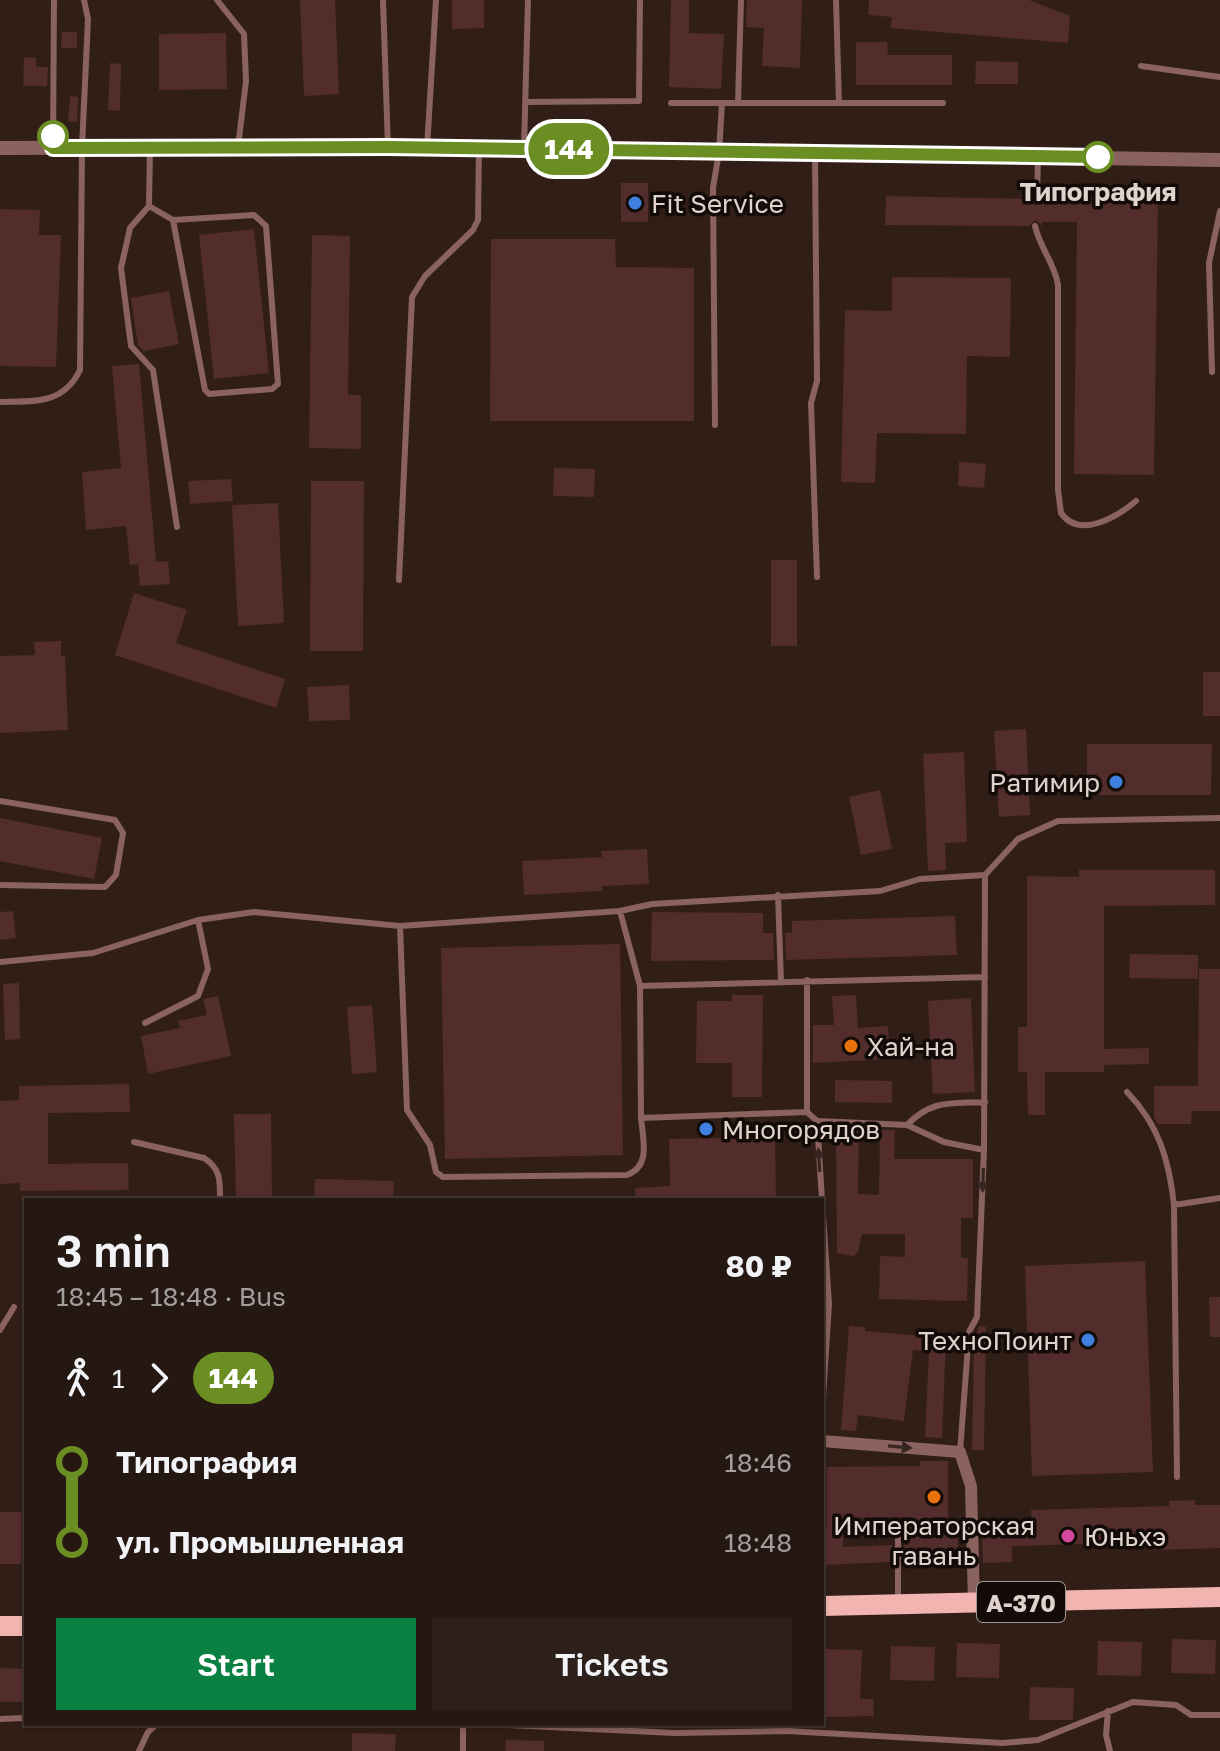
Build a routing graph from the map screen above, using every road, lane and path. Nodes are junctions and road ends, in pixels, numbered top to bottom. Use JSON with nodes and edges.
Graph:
{"nodes":[{"id":1,"x":54,"y":0,"type":"edge"},
{"id":2,"x":84,"y":0,"type":"edge"},
{"id":3,"x":217,"y":0,"type":"edge"},
{"id":4,"x":383,"y":0,"type":"edge"},
{"id":5,"x":436,"y":0,"type":"edge"},
{"id":6,"x":528,"y":0,"type":"edge"},
{"id":7,"x":640,"y":0,"type":"edge"},
{"id":8,"x":741,"y":0,"type":"edge"},
{"id":9,"x":836,"y":0,"type":"edge"},
{"id":10,"x":1141,"y":66,"type":"dead end"},
{"id":11,"x":1220,"y":77,"type":"edge"},
{"id":12,"x":525,"y":102,"type":"junction"},
{"id":13,"x":671,"y":103,"type":"dead end"},
{"id":14,"x":722,"y":103,"type":"junction"},
{"id":15,"x":738,"y":103,"type":"junction"},
{"id":16,"x":839,"y":103,"type":"junction"},
{"id":17,"x":943,"y":103,"type":"dead end"},
{"id":18,"x":82,"y":147,"type":"junction"},
{"id":19,"x":150,"y":147,"type":"junction"},
{"id":20,"x":238,"y":147,"type":"junction"},
{"id":21,"x":388,"y":147,"type":"junction"},
{"id":22,"x":0,"y":148,"type":"edge"},
{"id":23,"x":53,"y":148,"type":"junction"},
{"id":24,"x":427,"y":148,"type":"junction"},
{"id":25,"x":479,"y":149,"type":"junction"},
{"id":26,"x":524,"y":149,"type":"junction"},
{"id":27,"x":719,"y":152,"type":"junction"},
{"id":28,"x":815,"y":153,"type":"junction"},
{"id":29,"x":1038,"y":156,"type":"junction"},
{"id":30,"x":1220,"y":160,"type":"edge"},
{"id":31,"x":1037,"y":199,"type":"dead end"},
{"id":32,"x":149,"y":206,"type":"junction"},
{"id":33,"x":1220,"y":211,"type":"edge"},
{"id":34,"x":173,"y":220,"type":"junction"},
{"id":35,"x":1035,"y":226,"type":"dead end"},
{"id":36,"x":1212,"y":372,"type":"dead end"},
{"id":37,"x":0,"y":402,"type":"edge"},
{"id":38,"x":715,"y":425,"type":"dead end"},
{"id":39,"x":1136,"y":501,"type":"dead end"},
{"id":40,"x":177,"y":527,"type":"dead end"},
{"id":41,"x":817,"y":577,"type":"dead end"},
{"id":42,"x":399,"y":580,"type":"dead end"},
{"id":43,"x":0,"y":801,"type":"edge"},
{"id":44,"x":1220,"y":818,"type":"edge"},
{"id":45,"x":985,"y":875,"type":"junction"},
{"id":46,"x":0,"y":885,"type":"edge"},
{"id":47,"x":778,"y":895,"type":"junction"},
{"id":48,"x":620,"y":911,"type":"junction"},
{"id":49,"x":198,"y":920,"type":"junction"},
{"id":50,"x":400,"y":926,"type":"junction"},
{"id":51,"x":0,"y":962,"type":"edge"},
{"id":52,"x":985,"y":977,"type":"junction"},
{"id":53,"x":807,"y":980,"type":"junction"},
{"id":54,"x":781,"y":981,"type":"junction"},
{"id":55,"x":640,"y":986,"type":"junction"},
{"id":56,"x":145,"y":1023,"type":"dead end"},
{"id":57,"x":1127,"y":1092,"type":"dead end"},
{"id":58,"x":985,"y":1102,"type":"junction"},
{"id":59,"x":807,"y":1112,"type":"junction"},
{"id":60,"x":641,"y":1118,"type":"junction"},
{"id":61,"x":817,"y":1121,"type":"junction"},
{"id":62,"x":907,"y":1125,"type":"junction"},
{"id":63,"x":134,"y":1142,"type":"dead end"},
{"id":64,"x":984,"y":1150,"type":"junction"},
{"id":65,"x":220,"y":1198,"type":"edge"},
{"id":66,"x":822,"y":1198,"type":"edge"},
{"id":67,"x":1220,"y":1198,"type":"edge"},
{"id":68,"x":1174,"y":1205,"type":"junction"},
{"id":69,"x":824,"y":1230,"type":"edge"},
{"id":70,"x":14,"y":1307,"type":"dead end"},
{"id":71,"x":0,"y":1330,"type":"edge"},
{"id":72,"x":824,"y":1382,"type":"edge"},
{"id":73,"x":824,"y":1441,"type":"edge"},
{"id":74,"x":960,"y":1452,"type":"junction"},
{"id":75,"x":1177,"y":1477,"type":"dead end"},
{"id":76,"x":852,"y":1528,"type":"dead end"},
{"id":77,"x":1220,"y":1597,"type":"edge"},
{"id":78,"x":974,"y":1603,"type":"junction"},
{"id":79,"x":898,"y":1605,"type":"junction"},
{"id":80,"x":824,"y":1606,"type":"edge"},
{"id":81,"x":0,"y":1626,"type":"edge"},
{"id":82,"x":24,"y":1626,"type":"edge"},
{"id":83,"x":1108,"y":1711,"type":"junction"},
{"id":84,"x":1220,"y":1715,"type":"edge"},
{"id":85,"x":24,"y":1718,"type":"edge"},
{"id":86,"x":0,"y":1719,"type":"edge"},
{"id":87,"x":155,"y":1726,"type":"edge"},
{"id":88,"x":463,"y":1726,"type":"edge"},
{"id":89,"x":530,"y":1726,"type":"edge"},
{"id":90,"x":139,"y":1751,"type":"edge"},
{"id":91,"x":463,"y":1751,"type":"edge"},
{"id":92,"x":1110,"y":1751,"type":"edge"}],
"edges":[{"from":1,"to":23,"type":"lane"},
{"from":2,"to":18,"type":"lane"},
{"from":3,"to":20,"type":"lane"},
{"from":4,"to":21,"type":"lane"},
{"from":5,"to":24,"type":"lane"},
{"from":6,"to":12,"type":"lane"},
{"from":7,"to":12,"type":"lane"},
{"from":8,"to":15,"type":"lane"},
{"from":9,"to":16,"type":"lane"},
{"from":10,"to":11,"type":"lane"},
{"from":12,"to":26,"type":"lane"},
{"from":13,"to":14,"type":"lane"},
{"from":14,"to":15,"type":"lane"},
{"from":14,"to":27,"type":"lane"},
{"from":15,"to":16,"type":"lane"},
{"from":16,"to":17,"type":"lane"},
{"from":18,"to":19,"type":"street"},
{"from":18,"to":23,"type":"street"},
{"from":18,"to":37,"type":"lane"},
{"from":19,"to":20,"type":"street"},
{"from":19,"to":32,"type":"lane"},
{"from":20,"to":21,"type":"street"},
{"from":21,"to":24,"type":"street"},
{"from":22,"to":23,"type":"street"},
{"from":24,"to":25,"type":"street"},
{"from":25,"to":26,"type":"street"},
{"from":25,"to":42,"type":"lane"},
{"from":26,"to":27,"type":"street"},
{"from":27,"to":28,"type":"street"},
{"from":27,"to":38,"type":"lane"},
{"from":28,"to":29,"type":"street"},
{"from":28,"to":41,"type":"lane"},
{"from":29,"to":30,"type":"street"},
{"from":29,"to":31,"type":"lane"},
{"from":32,"to":34,"type":"lane"},
{"from":32,"to":40,"type":"lane"},
{"from":33,"to":36,"type":"lane"},
{"from":34,"to":34,"type":"lane"},
{"from":35,"to":39,"type":"lane"},
{"from":43,"to":46,"type":"lane"},
{"from":44,"to":45,"type":"lane"},
{"from":45,"to":47,"type":"lane"},
{"from":45,"to":52,"type":"lane"},
{"from":47,"to":48,"type":"lane"},
{"from":47,"to":54,"type":"lane"},
{"from":48,"to":50,"type":"lane"},
{"from":48,"to":55,"type":"lane"},
{"from":49,"to":50,"type":"lane"},
{"from":49,"to":51,"type":"lane"},
{"from":49,"to":56,"type":"lane"},
{"from":50,"to":60,"type":"lane"},
{"from":52,"to":53,"type":"lane"},
{"from":52,"to":58,"type":"lane"},
{"from":53,"to":54,"type":"lane"},
{"from":53,"to":59,"type":"lane"},
{"from":54,"to":55,"type":"lane"},
{"from":55,"to":60,"type":"lane"},
{"from":57,"to":68,"type":"lane"},
{"from":58,"to":62,"type":"lane"},
{"from":58,"to":64,"type":"lane"},
{"from":59,"to":60,"type":"lane"},
{"from":59,"to":61,"type":"lane"},
{"from":61,"to":62,"type":"lane"},
{"from":66,"to":61,"type":"lane","one_way":true},
{"from":62,"to":64,"type":"lane"},
{"from":63,"to":65,"type":"lane"},
{"from":64,"to":74,"type":"lane","one_way":true},
{"from":67,"to":68,"type":"lane"},
{"from":68,"to":75,"type":"lane"},
{"from":69,"to":72,"type":"lane"},
{"from":70,"to":71,"type":"lane"},
{"from":73,"to":74,"type":"street","one_way":true},
{"from":74,"to":78,"type":"street"},
{"from":76,"to":79,"type":"lane"},
{"from":77,"to":78,"type":"highway","number":"А-370"},
{"from":78,"to":79,"type":"highway","number":"А-370"},
{"from":79,"to":80,"type":"highway","number":"А-370"},
{"from":81,"to":82,"type":"highway"},
{"from":83,"to":84,"type":"lane"},
{"from":83,"to":89,"type":"lane"},
{"from":83,"to":92,"type":"lane"},
{"from":85,"to":86,"type":"lane"},
{"from":87,"to":90,"type":"lane"},
{"from":88,"to":91,"type":"lane"}]}
